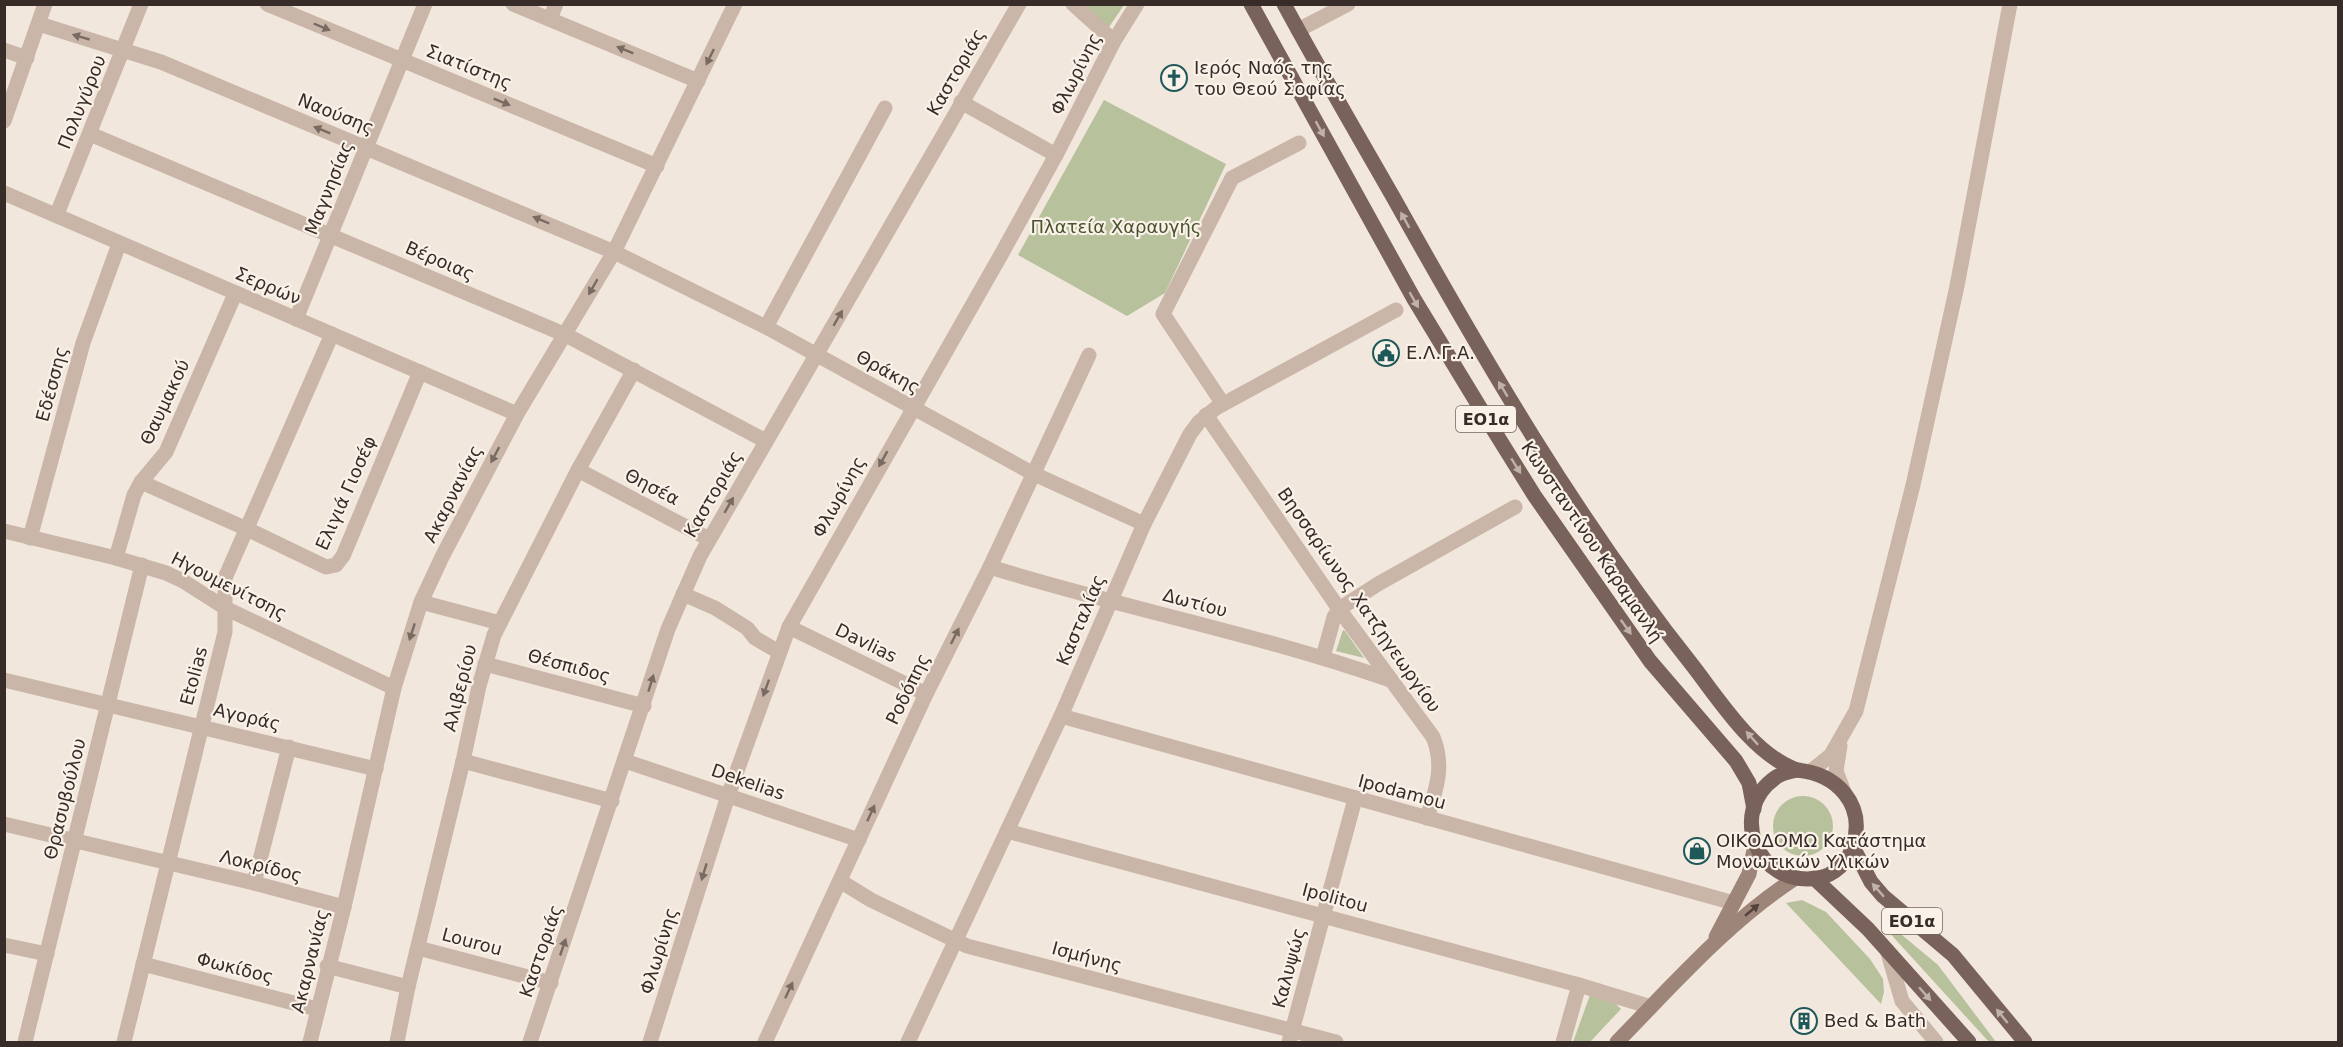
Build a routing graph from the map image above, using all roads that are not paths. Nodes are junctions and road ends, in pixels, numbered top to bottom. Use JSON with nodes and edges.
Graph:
{"nodes":[{"id":1,"x":45,"y":4,"type":"edge"},
{"id":2,"x":141,"y":4,"type":"edge"},
{"id":3,"x":267,"y":4,"type":"edge"},
{"id":4,"x":425,"y":4,"type":"edge"},
{"id":5,"x":513,"y":4,"type":"edge"},
{"id":6,"x":556,"y":4,"type":"edge"},
{"id":7,"x":735,"y":4,"type":"edge"},
{"id":8,"x":1019,"y":4,"type":"edge"},
{"id":9,"x":1073,"y":4,"type":"edge"},
{"id":10,"x":1137,"y":4,"type":"edge"},
{"id":11,"x":1251,"y":4,"type":"edge"},
{"id":12,"x":1284,"y":4,"type":"edge"},
{"id":13,"x":1348,"y":4,"type":"edge"},
{"id":14,"x":2010,"y":4,"type":"edge"},
{"id":15,"x":550,"y":19,"type":"junction"},
{"id":16,"x":39,"y":24,"type":"junction"},
{"id":17,"x":1298,"y":30,"type":"junction"},
{"id":18,"x":1114,"y":42,"type":"junction"},
{"id":19,"x":124,"y":49,"type":"junction"},
{"id":20,"x":4,"y":50,"type":"edge"},
{"id":21,"x":27,"y":58,"type":"junction"},
{"id":22,"x":402,"y":60,"type":"junction"},
{"id":23,"x":698,"y":81,"type":"junction"},
{"id":24,"x":961,"y":102,"type":"junction"},
{"id":25,"x":885,"y":108,"type":"dead end"},
{"id":26,"x":4,"y":121,"type":"edge"},
{"id":27,"x":90,"y":135,"type":"junction"},
{"id":28,"x":1299,"y":143,"type":"dead end"},
{"id":29,"x":366,"y":147,"type":"junction"},
{"id":30,"x":1056,"y":155,"type":"junction"},
{"id":31,"x":657,"y":166,"type":"junction"},
{"id":32,"x":4,"y":193,"type":"edge"},
{"id":33,"x":57,"y":214,"type":"junction"},
{"id":34,"x":330,"y":237,"type":"junction"},
{"id":35,"x":119,"y":244,"type":"junction"},
{"id":36,"x":614,"y":252,"type":"junction"},
{"id":37,"x":235,"y":294,"type":"junction"},
{"id":38,"x":1396,"y":310,"type":"dead end"},
{"id":39,"x":296,"y":319,"type":"junction"},
{"id":40,"x":766,"y":327,"type":"junction"},
{"id":41,"x":332,"y":334,"type":"junction"},
{"id":42,"x":566,"y":335,"type":"junction"},
{"id":43,"x":816,"y":355,"type":"junction"},
{"id":44,"x":1089,"y":355,"type":"dead end"},
{"id":45,"x":634,"y":370,"type":"junction"},
{"id":46,"x":420,"y":372,"type":"junction"},
{"id":47,"x":1223,"y":404,"type":"junction"},
{"id":48,"x":912,"y":408,"type":"junction"},
{"id":49,"x":518,"y":414,"type":"junction"},
{"id":50,"x":1206,"y":415,"type":"junction"},
{"id":51,"x":766,"y":441,"type":"junction"},
{"id":52,"x":578,"y":470,"type":"junction"},
{"id":53,"x":1032,"y":473,"type":"junction"},
{"id":54,"x":141,"y":482,"type":"junction"},
{"id":55,"x":1515,"y":507,"type":"dead end"},
{"id":56,"x":1144,"y":524,"type":"junction"},
{"id":57,"x":247,"y":529,"type":"junction"},
{"id":58,"x":4,"y":531,"type":"edge"},
{"id":59,"x":30,"y":538,"type":"junction"},
{"id":60,"x":709,"y":539,"type":"junction"},
{"id":61,"x":116,"y":558,"type":"junction"},
{"id":62,"x":142,"y":565,"type":"junction"},
{"id":63,"x":990,"y":567,"type":"junction"},
{"id":64,"x":682,"y":594,"type":"junction"},
{"id":65,"x":1110,"y":600,"type":"junction"},
{"id":66,"x":421,"y":602,"type":"junction"},
{"id":67,"x":226,"y":609,"type":"junction"},
{"id":68,"x":1340,"y":609,"type":"junction"},
{"id":69,"x":500,"y":623,"type":"junction"},
{"id":70,"x":789,"y":627,"type":"junction"},
{"id":71,"x":779,"y":652,"type":"junction"},
{"id":72,"x":1323,"y":657,"type":"junction"},
{"id":73,"x":485,"y":664,"type":"junction"},
{"id":74,"x":4,"y":680,"type":"edge"},
{"id":75,"x":1390,"y":680,"type":"junction"},
{"id":76,"x":394,"y":688,"type":"junction"},
{"id":77,"x":926,"y":694,"type":"junction"},
{"id":78,"x":109,"y":704,"type":"junction"},
{"id":79,"x":644,"y":706,"type":"junction"},
{"id":80,"x":1061,"y":716,"type":"junction"},
{"id":81,"x":201,"y":726,"type":"junction"},
{"id":82,"x":1842,"y":737,"type":"junction"},
{"id":83,"x":289,"y":747,"type":"junction"},
{"id":84,"x":463,"y":761,"type":"junction"},
{"id":85,"x":625,"y":762,"type":"junction"},
{"id":86,"x":376,"y":769,"type":"junction"},
{"id":87,"x":1803,"y":771,"type":"junction"},
{"id":88,"x":1844,"y":792,"type":"junction"},
{"id":89,"x":728,"y":796,"type":"junction"},
{"id":90,"x":1355,"y":799,"type":"junction"},
{"id":91,"x":612,"y":801,"type":"junction"},
{"id":92,"x":1754,"y":808,"type":"junction"},
{"id":93,"x":1427,"y":819,"type":"junction"},
{"id":94,"x":4,"y":824,"type":"edge"},
{"id":95,"x":1007,"y":831,"type":"junction"},
{"id":96,"x":858,"y":840,"type":"junction"},
{"id":97,"x":75,"y":841,"type":"junction"},
{"id":98,"x":1755,"y":845,"type":"junction"},
{"id":99,"x":1852,"y":847,"type":"junction"},
{"id":100,"x":168,"y":864,"type":"junction"},
{"id":101,"x":1815,"y":878,"type":"junction"},
{"id":102,"x":1794,"y":879,"type":"junction"},
{"id":103,"x":840,"y":881,"type":"junction"},
{"id":104,"x":254,"y":883,"type":"junction"},
{"id":105,"x":1734,"y":903,"type":"junction"},
{"id":106,"x":344,"y":907,"type":"junction"},
{"id":107,"x":1323,"y":915,"type":"junction"},
{"id":108,"x":954,"y":942,"type":"junction"},
{"id":109,"x":4,"y":945,"type":"edge"},
{"id":110,"x":1712,"y":945,"type":"junction"},
{"id":111,"x":418,"y":948,"type":"junction"},
{"id":112,"x":1887,"y":950,"type":"junction"},
{"id":113,"x":47,"y":954,"type":"junction"},
{"id":114,"x":143,"y":964,"type":"junction"},
{"id":115,"x":327,"y":966,"type":"junction"},
{"id":116,"x":551,"y":983,"type":"junction"},
{"id":117,"x":1579,"y":985,"type":"junction"},
{"id":118,"x":408,"y":987,"type":"junction"},
{"id":119,"x":1651,"y":1007,"type":"junction"},
{"id":120,"x":317,"y":1009,"type":"junction"},
{"id":121,"x":1291,"y":1037,"type":"edge"},
{"id":122,"x":25,"y":1042,"type":"edge"},
{"id":123,"x":124,"y":1042,"type":"edge"},
{"id":124,"x":310,"y":1042,"type":"edge"},
{"id":125,"x":397,"y":1042,"type":"edge"},
{"id":126,"x":530,"y":1042,"type":"edge"},
{"id":127,"x":650,"y":1042,"type":"edge"},
{"id":128,"x":765,"y":1042,"type":"edge"},
{"id":129,"x":908,"y":1042,"type":"edge"},
{"id":130,"x":1336,"y":1042,"type":"edge"},
{"id":131,"x":1563,"y":1042,"type":"edge"},
{"id":132,"x":1617,"y":1042,"type":"edge"},
{"id":133,"x":1936,"y":1042,"type":"edge"},
{"id":134,"x":1969,"y":1042,"type":"edge"},
{"id":135,"x":2025,"y":1042,"type":"edge"}],
"edges":[{"from":1,"to":16,"type":"street"},
{"from":2,"to":19,"type":"street","name":"Πολυγύρου"},
{"from":3,"to":22,"type":"street","name":"Σιατίστης","one_way":true},
{"from":4,"to":22,"type":"street","name":"Μαγνησίας"},
{"from":5,"to":15,"type":"street"},
{"from":6,"to":15,"type":"street"},
{"from":7,"to":23,"type":"street","name":"Ακαρνανίας","one_way":true},
{"from":8,"to":24,"type":"street","name":"Καστοριάς"},
{"from":9,"to":18,"type":"street"},
{"from":10,"to":18,"type":"street","name":"Φλωρίνης"},
{"from":11,"to":92,"type":"main road","name":"Κωνσταντίνου Καραμανλή","number":"ΕΟ1α","one_way":true},
{"from":12,"to":17,"type":"main road","name":"Κωνσταντίνου Καραμανλή","number":"ΕΟ1α"},
{"from":13,"to":17,"type":"street"},
{"from":14,"to":82,"type":"street"},
{"from":23,"to":15,"type":"street","one_way":true},
{"from":19,"to":16,"type":"street","name":"Ναούσης","one_way":true},
{"from":16,"to":21,"type":"street"},
{"from":87,"to":17,"type":"main road","name":"Κωνσταντίνου Καραμανλή","number":"ΕΟ1α","one_way":true},
{"from":18,"to":30,"type":"street","name":"Φλωρίνης"},
{"from":19,"to":27,"type":"street","name":"Πολυγύρου"},
{"from":29,"to":19,"type":"street","name":"Ναούσης","one_way":true},
{"from":20,"to":21,"type":"street"},
{"from":21,"to":26,"type":"street"},
{"from":22,"to":29,"type":"street","name":"Μαγνησίας"},
{"from":22,"to":31,"type":"street","name":"Σιατίστης","one_way":true},
{"from":23,"to":31,"type":"street","name":"Ακαρνανίας"},
{"from":24,"to":30,"type":"street"},
{"from":43,"to":24,"type":"street","name":"Καστοριάς","one_way":true},
{"from":25,"to":40,"type":"street"},
{"from":27,"to":33,"type":"street","name":"Πολυγύρου"},
{"from":27,"to":34,"type":"street","name":"Βέροιας"},
{"from":28,"to":47,"type":"street"},
{"from":29,"to":34,"type":"street","name":"Μαγνησίας"},
{"from":36,"to":29,"type":"street","name":"Ναούσης","one_way":true},
{"from":30,"to":48,"type":"street","name":"Φλωρίνης"},
{"from":31,"to":36,"type":"street","name":"Ακαρνανίας"},
{"from":32,"to":33,"type":"street","name":"Σερρών"},
{"from":33,"to":35,"type":"street","name":"Σερρών"},
{"from":34,"to":39,"type":"street","name":"Μαγνησίας"},
{"from":34,"to":42,"type":"street","name":"Βέροιας"},
{"from":35,"to":37,"type":"street","name":"Σερρών"},
{"from":35,"to":59,"type":"street","name":"Εδέσσης"},
{"from":36,"to":40,"type":"street","name":"Θράκης"},
{"from":36,"to":42,"type":"street","name":"Ακαρνανίας","one_way":true},
{"from":37,"to":39,"type":"street","name":"Σερρών"},
{"from":37,"to":54,"type":"street","name":"Θαυμακού"},
{"from":38,"to":47,"type":"street","name":"Κασταλίας"},
{"from":39,"to":41,"type":"street","name":"Σερρών"},
{"from":40,"to":43,"type":"street","name":"Θράκης"},
{"from":41,"to":46,"type":"street","name":"Σερρών"},
{"from":41,"to":57,"type":"street","name":"Etolias"},
{"from":42,"to":45,"type":"street","name":"Βέροιας"},
{"from":42,"to":49,"type":"street","name":"Ακαρνανίας"},
{"from":43,"to":48,"type":"street","name":"Θράκης"},
{"from":43,"to":51,"type":"street","name":"Καστοριάς"},
{"from":44,"to":53,"type":"street","name":"Ροδόπης"},
{"from":45,"to":51,"type":"street","name":"Βέροιας"},
{"from":45,"to":52,"type":"street","name":"Αλιβερίου"},
{"from":46,"to":49,"type":"street","name":"Σερρών"},
{"from":46,"to":57,"type":"street","name":"Ελιγιά Γιοσέφ"},
{"from":47,"to":50,"type":"street","name":"Κασταλίας"},
{"from":48,"to":53,"type":"street","name":"Θράκης"},
{"from":48,"to":70,"type":"street","name":"Φλωρίνης","one_way":true},
{"from":49,"to":66,"type":"street","name":"Ακαρνανίας","one_way":true},
{"from":50,"to":56,"type":"street","name":"Κασταλίας"},
{"from":50,"to":68,"type":"street","name":"Βησσαρίωνος Χατζηγεωργίου"},
{"from":60,"to":51,"type":"street","name":"Καστοριάς","one_way":true},
{"from":52,"to":60,"type":"street","name":"Θησέα"},
{"from":52,"to":69,"type":"street","name":"Αλιβερίου"},
{"from":53,"to":56,"type":"street","name":"Θράκης"},
{"from":53,"to":63,"type":"street","name":"Ροδόπης"},
{"from":54,"to":57,"type":"street","name":"Ελιγιά Γιοσέφ"},
{"from":54,"to":61,"type":"street","name":"Θαυμακού"},
{"from":55,"to":68,"type":"street"},
{"from":56,"to":65,"type":"street","name":"Κασταλίας"},
{"from":57,"to":67,"type":"street","name":"Etolias"},
{"from":58,"to":59,"type":"street","name":"Ηγουμενίτσης"},
{"from":59,"to":61,"type":"street","name":"Ηγουμενίτσης"},
{"from":60,"to":64,"type":"street","name":"Καστοριάς"},
{"from":61,"to":62,"type":"street","name":"Ηγουμενίτσης"},
{"from":62,"to":67,"type":"street","name":"Ηγουμενίτσης"},
{"from":62,"to":78,"type":"street","name":"Θρασυβούλου"},
{"from":63,"to":65,"type":"street","name":"Δωτίου"},
{"from":77,"to":63,"type":"street","name":"Ροδόπης","one_way":true},
{"from":64,"to":71,"type":"street"},
{"from":79,"to":64,"type":"street","name":"Καστοριάς","one_way":true},
{"from":65,"to":72,"type":"street","name":"Δωτίου"},
{"from":65,"to":80,"type":"street","name":"Κασταλίας"},
{"from":66,"to":69,"type":"street"},
{"from":66,"to":76,"type":"street","name":"Ακαρνανίας","one_way":true},
{"from":67,"to":76,"type":"street","name":"Ηγουμενίτσης"},
{"from":67,"to":81,"type":"street","name":"Etolias"},
{"from":68,"to":72,"type":"street"},
{"from":68,"to":75,"type":"street","name":"Βησσαρίωνος Χατζηγεωργίου"},
{"from":69,"to":73,"type":"street","name":"Αλιβερίου"},
{"from":70,"to":71,"type":"street","name":"Φλωρίνης"},
{"from":70,"to":77,"type":"street","name":"Davlias"},
{"from":71,"to":89,"type":"street","name":"Φλωρίνης","one_way":true},
{"from":72,"to":75,"type":"street","name":"Δωτίου"},
{"from":73,"to":79,"type":"street","name":"Θέσπιδος"},
{"from":73,"to":84,"type":"street","name":"Αλιβερίου"},
{"from":74,"to":78,"type":"street","name":"Αγοράς"},
{"from":75,"to":93,"type":"street","name":"Βησσαρίωνος Χατζηγεωργίου"},
{"from":76,"to":86,"type":"street","name":"Ακαρνανίας"},
{"from":96,"to":77,"type":"street","name":"Ροδόπης","one_way":true},
{"from":78,"to":81,"type":"street","name":"Αγοράς"},
{"from":78,"to":97,"type":"street","name":"Θρασυβούλου"},
{"from":79,"to":85,"type":"street","name":"Καστοριάς"},
{"from":80,"to":90,"type":"street","name":"Ipodamou"},
{"from":80,"to":95,"type":"street","name":"Κασταλίας"},
{"from":81,"to":83,"type":"street","name":"Αγοράς"},
{"from":81,"to":100,"type":"street","name":"Etolias"},
{"from":82,"to":87,"type":"street"},
{"from":82,"to":88,"type":"street"},
{"from":83,"to":86,"type":"street","name":"Αγοράς"},
{"from":83,"to":104,"type":"street"},
{"from":84,"to":91,"type":"street"},
{"from":84,"to":111,"type":"street","name":"Αλιβερίου"},
{"from":85,"to":89,"type":"street","name":"Dekelias"},
{"from":85,"to":91,"type":"street","name":"Καστοριάς"},
{"from":86,"to":106,"type":"street","name":"Ακαρνανίας"},
{"from":87,"to":88,"type":"main road","number":"ΕΟ1α"},
{"from":87,"to":92,"type":"main road"},
{"from":88,"to":99,"type":"main road"},
{"from":89,"to":96,"type":"street","name":"Dekelias"},
{"from":89,"to":127,"type":"street","name":"Φλωρίνης","one_way":true},
{"from":90,"to":93,"type":"street","name":"Ipodamou"},
{"from":90,"to":107,"type":"street","name":"Καλυψώς"},
{"from":116,"to":91,"type":"street","name":"Καστοριάς","one_way":true},
{"from":92,"to":98,"type":"main road","number":"ΕΟ1α"},
{"from":93,"to":105,"type":"street","name":"Ipodamou"},
{"from":94,"to":97,"type":"street","name":"Λοκρίδος"},
{"from":95,"to":107,"type":"street","name":"Ipolitou"},
{"from":95,"to":108,"type":"street","name":"Κασταλίας"},
{"from":96,"to":103,"type":"street","name":"Ροδόπης"},
{"from":97,"to":100,"type":"street","name":"Λοκρίδος"},
{"from":97,"to":113,"type":"street","name":"Θρασυβούλου"},
{"from":98,"to":102,"type":"main road"},
{"from":98,"to":105,"type":"main road"},
{"from":99,"to":101,"type":"main road"},
{"from":135,"to":99,"type":"main road","number":"ΕΟ1α","one_way":true},
{"from":100,"to":104,"type":"street","name":"Λοκρίδος"},
{"from":100,"to":114,"type":"street","name":"Etolias"},
{"from":101,"to":102,"type":"main road"},
{"from":101,"to":112,"type":"main road","number":"ΕΟ1α"},
{"from":110,"to":102,"type":"main road","one_way":true},
{"from":103,"to":108,"type":"street","name":"Ισμήνης"},
{"from":128,"to":103,"type":"street","name":"Ροδόπης","one_way":true},
{"from":104,"to":106,"type":"street","name":"Λοκρίδος"},
{"from":105,"to":110,"type":"main road"},
{"from":106,"to":115,"type":"street","name":"Ακαρνανίας"},
{"from":107,"to":117,"type":"street","name":"Ipolitou"},
{"from":107,"to":121,"type":"street","name":"Καλυψώς"},
{"from":108,"to":121,"type":"street","name":"Ισμήνης"},
{"from":108,"to":129,"type":"street","name":"Κασταλίας"},
{"from":109,"to":113,"type":"street"},
{"from":110,"to":119,"type":"main road"},
{"from":111,"to":116,"type":"street","name":"Lourou"},
{"from":111,"to":118,"type":"street","name":"Αλιβερίου"},
{"from":112,"to":133,"type":"street"},
{"from":112,"to":134,"type":"main road","number":"ΕΟ1α","one_way":true},
{"from":113,"to":122,"type":"street","name":"Θρασυβούλου"},
{"from":114,"to":120,"type":"street","name":"Φωκίδος"},
{"from":114,"to":123,"type":"street","name":"Etolias"},
{"from":115,"to":118,"type":"street"},
{"from":115,"to":120,"type":"street","name":"Ακαρνανίας"},
{"from":116,"to":126,"type":"street","name":"Καστοριάς"},
{"from":117,"to":119,"type":"street","name":"Ipolitou"},
{"from":117,"to":131,"type":"street"},
{"from":118,"to":125,"type":"street","name":"Αλιβερίου"},
{"from":119,"to":132,"type":"main road"},
{"from":120,"to":124,"type":"street","name":"Ακαρνανίας"},
{"from":121,"to":130,"type":"street","name":"Ισμήνης"}]}
